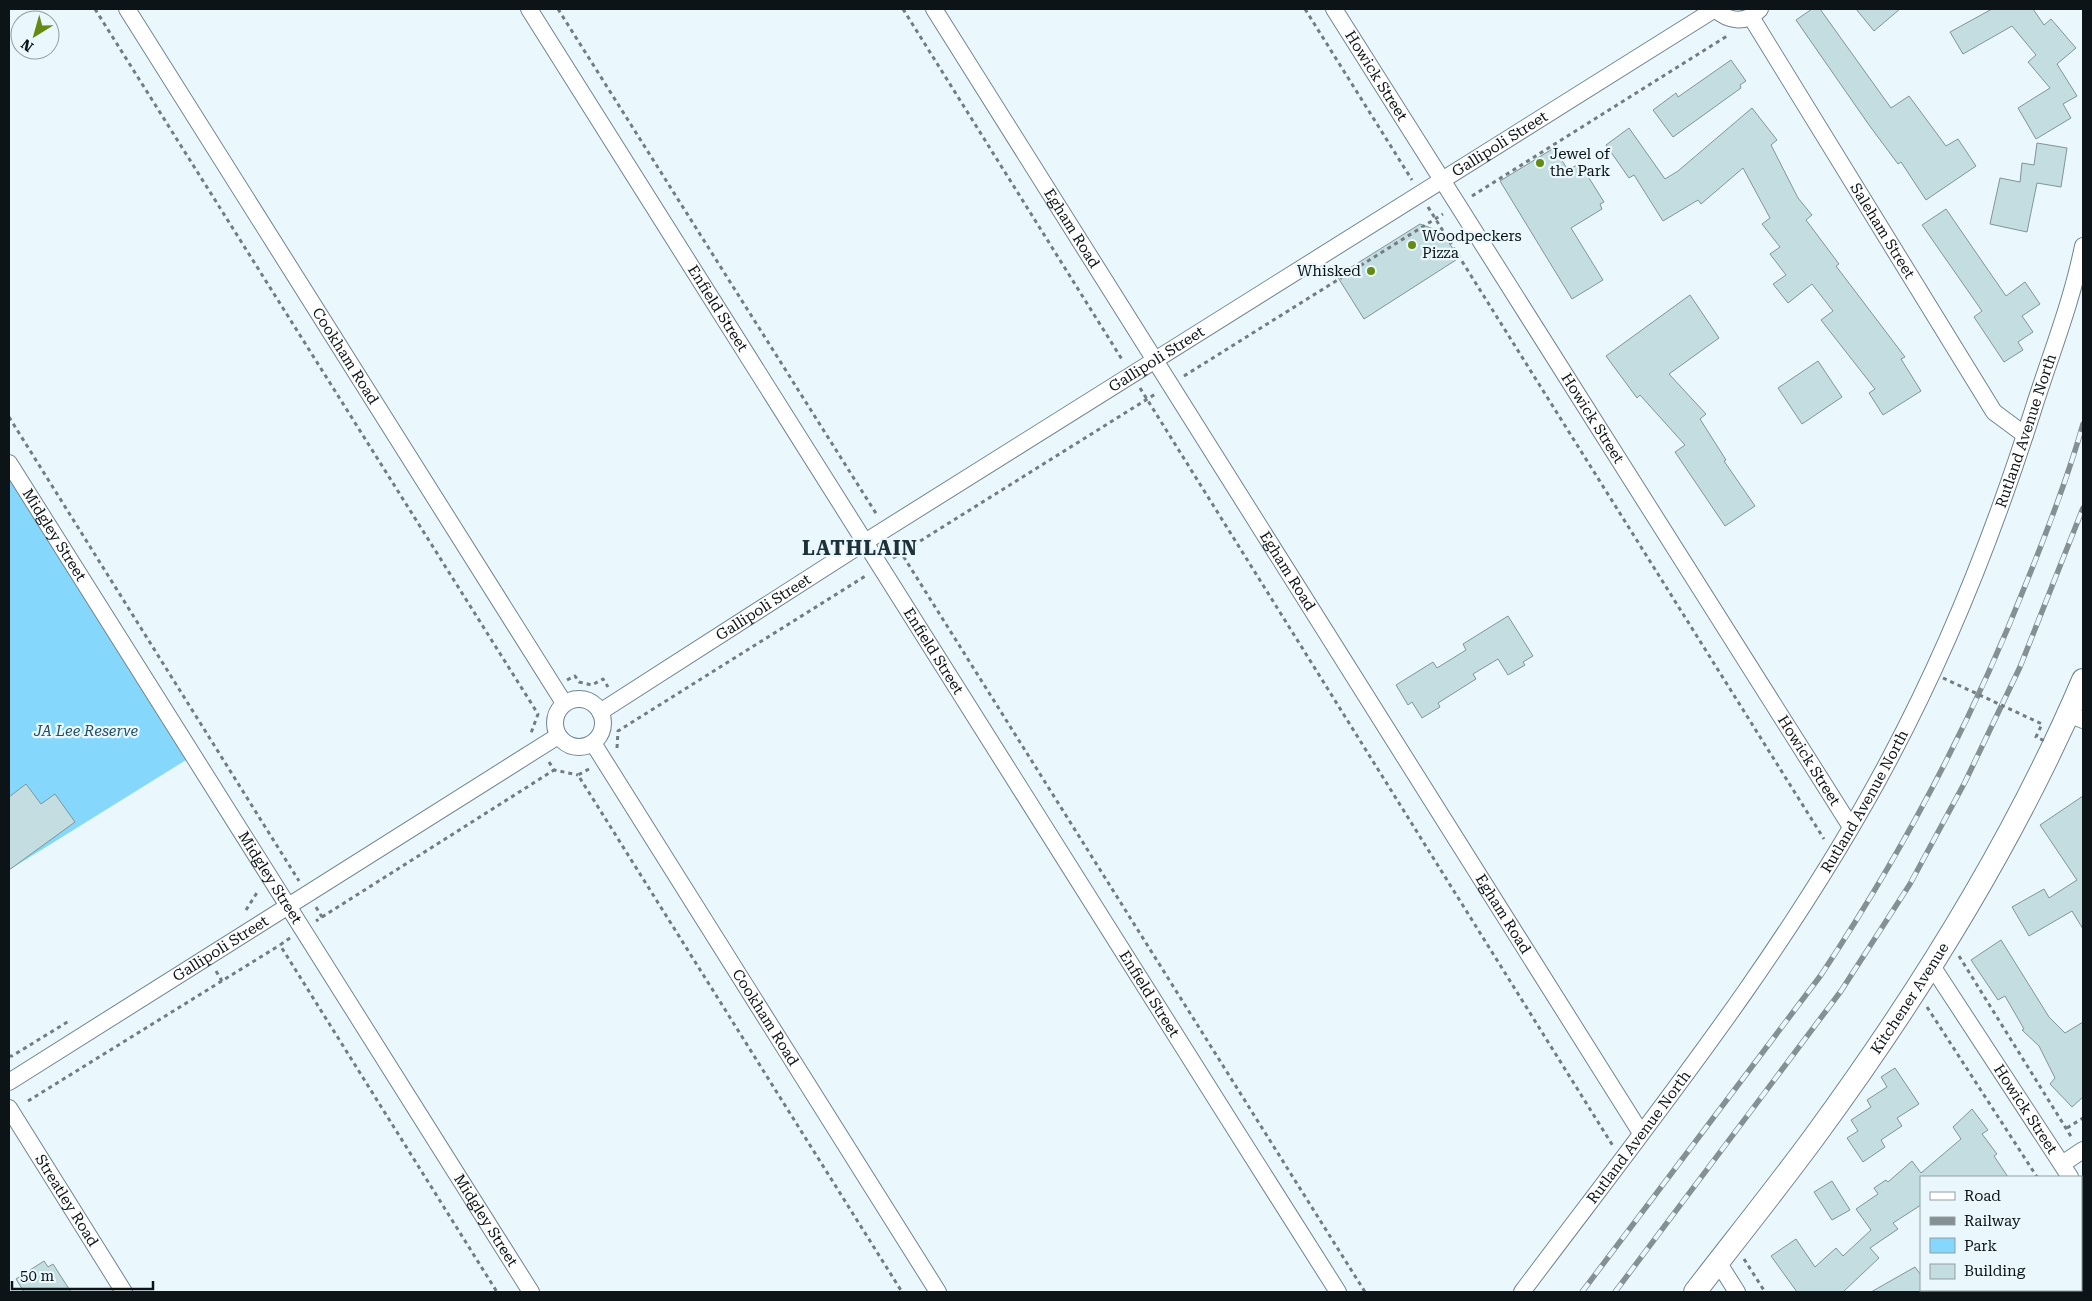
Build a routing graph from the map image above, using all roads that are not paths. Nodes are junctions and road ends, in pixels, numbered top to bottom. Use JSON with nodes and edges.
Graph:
{"nodes":[{"id":1,"x":127,"y":9,"type":"edge"},
{"id":2,"x":529,"y":9,"type":"edge"},
{"id":3,"x":934,"y":9,"type":"edge"},
{"id":4,"x":1334,"y":9,"type":"edge"},
{"id":5,"x":1715,"y":9,"type":"edge"},
{"id":6,"x":1755,"y":15,"type":"edge"},
{"id":7,"x":1442,"y":180,"type":"junction"},
{"id":8,"x":2083,"y":246,"type":"edge"},
{"id":9,"x":1155,"y":361,"type":"junction"},
{"id":10,"x":2025,"y":434,"type":"junction"},
{"id":11,"x":9,"y":462,"type":"edge"},
{"id":12,"x":865,"y":542,"type":"junction"},
{"id":13,"x":2083,"y":680,"type":"edge"},
{"id":14,"x":564,"y":704,"type":"junction"},
{"id":15,"x":600,"y":712,"type":"junction"},
{"id":16,"x":2076,"y":717,"type":"edge"},
{"id":17,"x":558,"y":736,"type":"junction"},
{"id":18,"x":593,"y":743,"type":"junction"},
{"id":19,"x":1851,"y":827,"type":"junction"},
{"id":20,"x":288,"y":904,"type":"junction"},
{"id":21,"x":1932,"y":966,"type":"junction"},
{"id":22,"x":9,"y":1082,"type":"edge"},
{"id":23,"x":9,"y":1108,"type":"edge"},
{"id":24,"x":1641,"y":1133,"type":"junction"},
{"id":25,"x":2082,"y":1151,"type":"edge"},
{"id":26,"x":2066,"y":1170,"type":"edge"},
{"id":27,"x":1718,"y":1262,"type":"junction"},
{"id":28,"x":124,"y":1292,"type":"edge"},
{"id":29,"x":531,"y":1292,"type":"edge"},
{"id":30,"x":938,"y":1292,"type":"edge"},
{"id":31,"x":1338,"y":1292,"type":"edge"},
{"id":32,"x":1522,"y":1292,"type":"edge"},
{"id":33,"x":1696,"y":1292,"type":"edge"},
{"id":34,"x":1737,"y":1292,"type":"edge"}],
"edges":[{"from":1,"to":14,"type":"street","name":"Cookham Road"},
{"from":2,"to":12,"type":"street","name":"Enfield Street"},
{"from":3,"to":9,"type":"street","name":"Egham Road"},
{"from":4,"to":7,"type":"street","name":"Howick Street"},
{"from":5,"to":6,"type":"street"},
{"from":5,"to":7,"type":"street","name":"Gallipoli Street"},
{"from":6,"to":10,"type":"street","name":"Saleham Street"},
{"from":7,"to":9,"type":"street","name":"Gallipoli Street"},
{"from":7,"to":19,"type":"street","name":"Howick Street"},
{"from":8,"to":10,"type":"street","name":"Rutland Avenue North"},
{"from":9,"to":12,"type":"street","name":"Gallipoli Street"},
{"from":9,"to":24,"type":"street","name":"Egham Road"},
{"from":10,"to":19,"type":"street","name":"Rutland Avenue North"},
{"from":11,"to":20,"type":"street","name":"Midgley Street"},
{"from":12,"to":15,"type":"street","name":"Gallipoli Street"},
{"from":12,"to":31,"type":"street","name":"Enfield Street"},
{"from":13,"to":16,"type":"street","name":"Kitchener Avenue"},
{"from":14,"to":15,"type":"street"},
{"from":14,"to":17,"type":"street"},
{"from":15,"to":18,"type":"street"},
{"from":16,"to":21,"type":"street","name":"Kitchener Avenue"},
{"from":17,"to":18,"type":"street"},
{"from":17,"to":20,"type":"street","name":"Gallipoli Street"},
{"from":18,"to":30,"type":"street","name":"Cookham Road"},
{"from":19,"to":24,"type":"street","name":"Rutland Avenue North"},
{"from":20,"to":22,"type":"street","name":"Gallipoli Street"},
{"from":20,"to":29,"type":"street","name":"Midgley Street"},
{"from":21,"to":26,"type":"street","name":"Howick Street"},
{"from":21,"to":27,"type":"street","name":"Kitchener Avenue"},
{"from":23,"to":28,"type":"street","name":"Streatley Road"},
{"from":24,"to":32,"type":"street","name":"Rutland Avenue North"},
{"from":25,"to":26,"type":"street"},
{"from":27,"to":33,"type":"street","name":"Kitchener Avenue"},
{"from":27,"to":34,"type":"street"}]}
